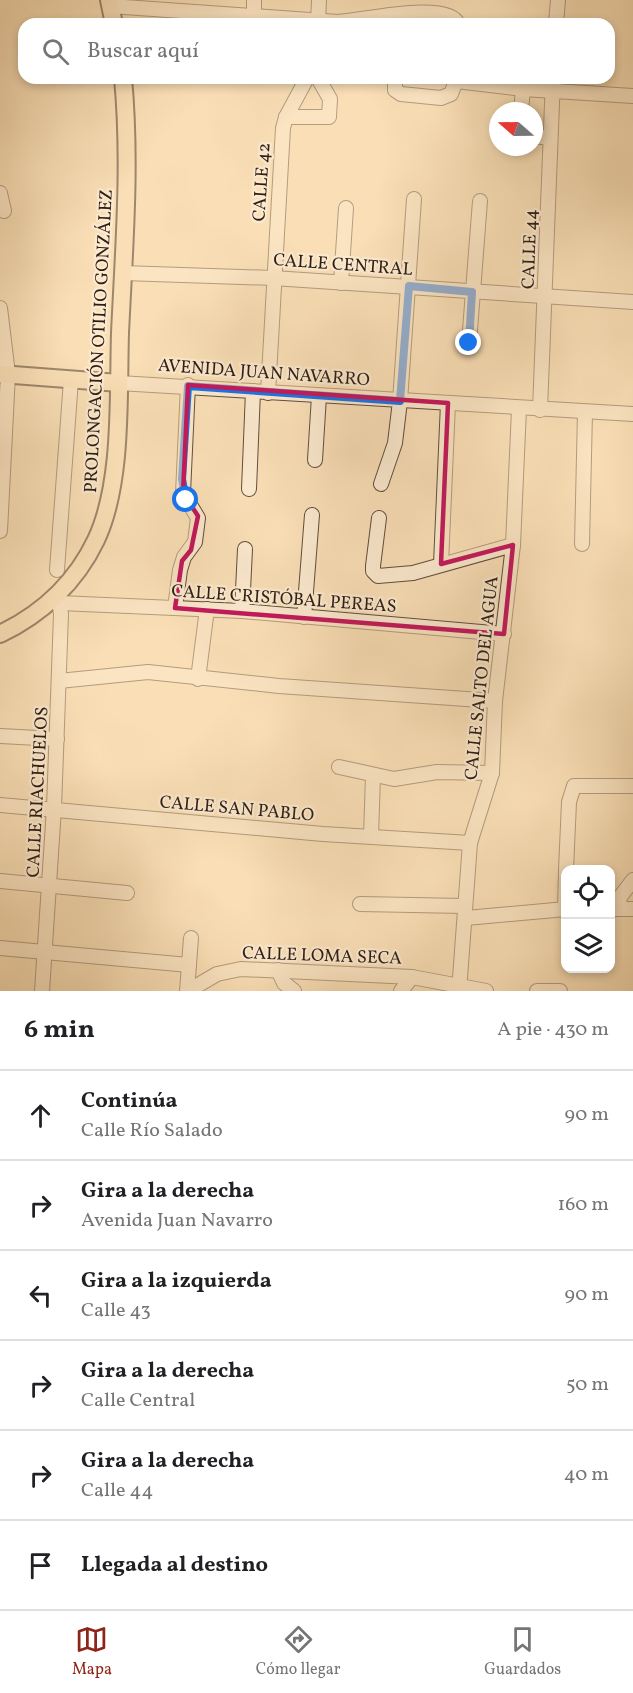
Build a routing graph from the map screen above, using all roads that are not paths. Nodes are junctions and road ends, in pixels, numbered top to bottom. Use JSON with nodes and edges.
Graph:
{"nodes":[{"id":1,"x":254,"y":0,"type":"edge"},
{"id":2,"x":319,"y":0,"type":"edge"},
{"id":3,"x":558,"y":0,"type":"edge"},
{"id":4,"x":110,"y":3,"type":"edge"},
{"id":5,"x":254,"y":17,"type":"junction"},
{"id":6,"x":113,"y":18,"type":"edge"},
{"id":7,"x":265,"y":18,"type":"edge"},
{"id":8,"x":318,"y":18,"type":"edge"},
{"id":9,"x":397,"y":18,"type":"edge"},
{"id":10,"x":455,"y":18,"type":"edge"},
{"id":11,"x":556,"y":18,"type":"edge"},
{"id":12,"x":124,"y":84,"type":"edge"},
{"id":13,"x":304,"y":84,"type":"edge"},
{"id":14,"x":321,"y":84,"type":"edge"},
{"id":15,"x":395,"y":84,"type":"edge"},
{"id":16,"x":455,"y":84,"type":"edge"},
{"id":17,"x":490,"y":84,"type":"edge"},
{"id":18,"x":553,"y":84,"type":"edge"},
{"id":19,"x":523,"y":89,"type":"junction"},
{"id":20,"x":633,"y":96,"type":"edge"},
{"id":21,"x":522,"y":102,"type":"edge"},
{"id":22,"x":286,"y":117,"type":"junction"},
{"id":23,"x":543,"y":137,"type":"edge"},
{"id":24,"x":550,"y":138,"type":"junction"},
{"id":25,"x":0,"y":193,"type":"edge"},
{"id":26,"x":414,"y":199,"type":"dead end"},
{"id":27,"x":480,"y":201,"type":"dead end"},
{"id":28,"x":346,"y":208,"type":"dead end"},
{"id":29,"x":4,"y":211,"type":"dead end"},
{"id":30,"x":123,"y":273,"type":"junction"},
{"id":31,"x":273,"y":278,"type":"junction"},
{"id":32,"x":341,"y":283,"type":"junction"},
{"id":33,"x":409,"y":286,"type":"junction"},
{"id":34,"x":472,"y":292,"type":"junction"},
{"id":35,"x":545,"y":297,"type":"junction"},
{"id":36,"x":633,"y":302,"type":"edge"},
{"id":37,"x":0,"y":308,"type":"edge"},
{"id":38,"x":469,"y":343,"type":"dead end"},
{"id":39,"x":4,"y":374,"type":"edge"},
{"id":40,"x":71,"y":380,"type":"junction"},
{"id":41,"x":119,"y":382,"type":"junction"},
{"id":42,"x":188,"y":386,"type":"junction"},
{"id":43,"x":253,"y":391,"type":"junction"},
{"id":44,"x":268,"y":393,"type":"junction"},
{"id":45,"x":319,"y":396,"type":"junction"},
{"id":46,"x":400,"y":401,"type":"junction"},
{"id":47,"x":448,"y":403,"type":"junction"},
{"id":48,"x":519,"y":409,"type":"junction"},
{"id":49,"x":540,"y":410,"type":"junction"},
{"id":50,"x":585,"y":412,"type":"junction"},
{"id":51,"x":633,"y":414,"type":"edge"},
{"id":52,"x":315,"y":460,"type":"dead end"},
{"id":53,"x":381,"y":484,"type":"dead end"},
{"id":54,"x":249,"y":489,"type":"dead end"},
{"id":55,"x":312,"y":515,"type":"dead end"},
{"id":56,"x":379,"y":518,"type":"dead end"},
{"id":57,"x":0,"y":531,"type":"edge"},
{"id":58,"x":582,"y":544,"type":"dead end"},
{"id":59,"x":513,"y":545,"type":"junction"},
{"id":60,"x":245,"y":549,"type":"dead end"},
{"id":61,"x":441,"y":564,"type":"junction"},
{"id":62,"x":57,"y":570,"type":"dead end"},
{"id":63,"x":59,"y":599,"type":"junction"},
{"id":64,"x":176,"y":608,"type":"junction"},
{"id":65,"x":207,"y":609,"type":"junction"},
{"id":66,"x":242,"y":611,"type":"junction"},
{"id":67,"x":304,"y":617,"type":"junction"},
{"id":68,"x":0,"y":634,"type":"edge"},
{"id":69,"x":504,"y":634,"type":"junction"},
{"id":70,"x":198,"y":679,"type":"junction"},
{"id":71,"x":59,"y":681,"type":"junction"},
{"id":72,"x":495,"y":701,"type":"junction"},
{"id":73,"x":0,"y":736,"type":"edge"},
{"id":74,"x":57,"y":739,"type":"junction"},
{"id":75,"x":339,"y":767,"type":"dead end"},
{"id":76,"x":492,"y":773,"type":"junction"},
{"id":77,"x":373,"y":775,"type":"junction"},
{"id":78,"x":633,"y":786,"type":"edge"},
{"id":79,"x":0,"y":805,"type":"edge"},
{"id":80,"x":54,"y":808,"type":"junction"},
{"id":81,"x":371,"y":836,"type":"junction"},
{"id":82,"x":470,"y":843,"type":"junction"},
{"id":83,"x":566,"y":865,"type":"edge"},
{"id":84,"x":633,"y":880,"type":"edge"},
{"id":85,"x":0,"y":881,"type":"edge"},
{"id":86,"x":51,"y":884,"type":"junction"},
{"id":87,"x":127,"y":893,"type":"dead end"},
{"id":88,"x":360,"y":904,"type":"dead end"},
{"id":89,"x":615,"y":907,"type":"edge"},
{"id":90,"x":561,"y":909,"type":"edge"},
{"id":91,"x":615,"y":909,"type":"edge"},
{"id":92,"x":633,"y":909,"type":"edge"},
{"id":93,"x":465,"y":912,"type":"junction"},
{"id":94,"x":191,"y":938,"type":"dead end"},
{"id":95,"x":0,"y":948,"type":"edge"},
{"id":96,"x":46,"y":951,"type":"junction"},
{"id":97,"x":189,"y":965,"type":"junction"},
{"id":98,"x":278,"y":970,"type":"junction"},
{"id":99,"x":412,"y":977,"type":"junction"},
{"id":100,"x":459,"y":989,"type":"edge"},
{"id":101,"x":42,"y":991,"type":"edge"},
{"id":102,"x":187,"y":991,"type":"edge"},
{"id":103,"x":294,"y":991,"type":"edge"},
{"id":104,"x":401,"y":991,"type":"edge"},
{"id":105,"x":486,"y":991,"type":"edge"},
{"id":106,"x":537,"y":991,"type":"edge"},
{"id":107,"x":560,"y":991,"type":"edge"}],
"edges":[{"from":1,"to":5,"type":"street"},
{"from":2,"to":8,"type":"street"},
{"from":3,"to":11,"type":"street"},
{"from":4,"to":5,"type":"street"},
{"from":4,"to":6,"type":"main road"},
{"from":5,"to":7,"type":"street"},
{"from":9,"to":10,"type":"street"},
{"from":12,"to":30,"type":"main road","name":"PROLONGACIÓN OTILIO GONZÁLEZ"},
{"from":13,"to":22,"type":"street"},
{"from":14,"to":22,"type":"street"},
{"from":15,"to":16,"type":"street"},
{"from":17,"to":19,"type":"street"},
{"from":18,"to":19,"type":"street"},
{"from":18,"to":20,"type":"street"},
{"from":18,"to":24,"type":"street","name":"CALLE 44"},
{"from":19,"to":21,"type":"street"},
{"from":22,"to":31,"type":"street","name":"CALLE 42"},
{"from":23,"to":24,"type":"street"},
{"from":24,"to":35,"type":"street","name":"CALLE 44"},
{"from":25,"to":29,"type":"street"},
{"from":26,"to":33,"type":"street"},
{"from":27,"to":34,"type":"street"},
{"from":28,"to":32,"type":"street"},
{"from":30,"to":31,"type":"street","name":"CALLE CENTRAL"},
{"from":30,"to":41,"type":"main road","name":"PROLONGACIÓN OTILIO GONZÁLEZ"},
{"from":31,"to":32,"type":"street","name":"CALLE CENTRAL"},
{"from":31,"to":44,"type":"street","name":"CALLE 42"},
{"from":32,"to":33,"type":"street","name":"CALLE CENTRAL"},
{"from":33,"to":34,"type":"street","name":"CALLE CENTRAL"},
{"from":33,"to":46,"type":"street"},
{"from":34,"to":35,"type":"street","name":"CALLE CENTRAL"},
{"from":34,"to":38,"type":"street"},
{"from":35,"to":36,"type":"street","name":"CALLE CENTRAL"},
{"from":35,"to":49,"type":"street","name":"CALLE 44"},
{"from":37,"to":39,"type":"street"},
{"from":39,"to":40,"type":"main road","name":"AVENIDA JUAN NAVARRO"},
{"from":39,"to":57,"type":"street"},
{"from":40,"to":41,"type":"main road","name":"AVENIDA JUAN NAVARRO"},
{"from":40,"to":62,"type":"street"},
{"from":41,"to":42,"type":"street","name":"AVENIDA JUAN NAVARRO"},
{"from":41,"to":63,"type":"main road","name":"PROLONGACIÓN OTILIO GONZÁLEZ"},
{"from":42,"to":43,"type":"street","name":"AVENIDA JUAN NAVARRO"},
{"from":42,"to":64,"type":"street"},
{"from":43,"to":44,"type":"street","name":"AVENIDA JUAN NAVARRO"},
{"from":43,"to":54,"type":"street"},
{"from":44,"to":45,"type":"street","name":"AVENIDA JUAN NAVARRO"},
{"from":45,"to":46,"type":"street","name":"AVENIDA JUAN NAVARRO"},
{"from":45,"to":52,"type":"street"},
{"from":46,"to":47,"type":"street","name":"AVENIDA JUAN NAVARRO"},
{"from":46,"to":53,"type":"street"},
{"from":47,"to":48,"type":"street","name":"AVENIDA JUAN NAVARRO"},
{"from":47,"to":61,"type":"street"},
{"from":48,"to":49,"type":"street","name":"AVENIDA JUAN NAVARRO"},
{"from":48,"to":59,"type":"street","name":"CALLE SALTO DEL AGUA"},
{"from":49,"to":50,"type":"street","name":"AVENIDA JUAN NAVARRO"},
{"from":50,"to":51,"type":"street","name":"AVENIDA JUAN NAVARRO"},
{"from":50,"to":58,"type":"street"},
{"from":55,"to":67,"type":"street"},
{"from":56,"to":61,"type":"street"},
{"from":59,"to":61,"type":"street"},
{"from":59,"to":69,"type":"street","name":"CALLE SALTO DEL AGUA"},
{"from":60,"to":66,"type":"street"},
{"from":63,"to":64,"type":"street","name":"CALLE CRISTÓBAL PEREAS"},
{"from":63,"to":68,"type":"main road","name":"PROLONGACIÓN OTILIO GONZÁLEZ"},
{"from":63,"to":71,"type":"street","name":"CALLE RIACHUELOS"},
{"from":64,"to":65,"type":"street","name":"CALLE CRISTÓBAL PEREAS"},
{"from":65,"to":66,"type":"street","name":"CALLE CRISTÓBAL PEREAS"},
{"from":65,"to":70,"type":"street"},
{"from":66,"to":67,"type":"street","name":"CALLE CRISTÓBAL PEREAS"},
{"from":67,"to":69,"type":"street","name":"CALLE CRISTÓBAL PEREAS"},
{"from":69,"to":72,"type":"street","name":"CALLE SALTO DEL AGUA"},
{"from":70,"to":71,"type":"street"},
{"from":70,"to":72,"type":"street"},
{"from":71,"to":74,"type":"street","name":"CALLE RIACHUELOS"},
{"from":72,"to":76,"type":"street","name":"CALLE SALTO DEL AGUA"},
{"from":73,"to":74,"type":"street"},
{"from":74,"to":80,"type":"street","name":"CALLE RIACHUELOS"},
{"from":75,"to":77,"type":"street"},
{"from":76,"to":77,"type":"street"},
{"from":76,"to":82,"type":"street","name":"CALLE SALTO DEL AGUA"},
{"from":77,"to":81,"type":"street"},
{"from":78,"to":83,"type":"street"},
{"from":79,"to":80,"type":"street","name":"CALLE SAN PABLO"},
{"from":80,"to":81,"type":"street","name":"CALLE SAN PABLO"},
{"from":80,"to":86,"type":"street","name":"CALLE RIACHUELOS"},
{"from":81,"to":82,"type":"street","name":"CALLE SAN PABLO"},
{"from":82,"to":93,"type":"street","name":"CALLE SALTO DEL AGUA"},
{"from":84,"to":89,"type":"street"},
{"from":85,"to":86,"type":"street"},
{"from":86,"to":87,"type":"street"},
{"from":86,"to":96,"type":"street","name":"CALLE RIACHUELOS"},
{"from":88,"to":93,"type":"street"},
{"from":90,"to":93,"type":"street"},
{"from":91,"to":92,"type":"street"},
{"from":93,"to":100,"type":"street","name":"CALLE SALTO DEL AGUA"},
{"from":94,"to":97,"type":"street"},
{"from":95,"to":96,"type":"street"},
{"from":96,"to":97,"type":"street"},
{"from":96,"to":101,"type":"street","name":"CALLE RIACHUELOS"},
{"from":97,"to":102,"type":"street"},
{"from":98,"to":99,"type":"street","name":"CALLE LOMA SECA"},
{"from":98,"to":102,"type":"street","name":"CALLE LOMA SECA"},
{"from":98,"to":103,"type":"street"},
{"from":99,"to":100,"type":"street","name":"CALLE LOMA SECA"},
{"from":99,"to":104,"type":"street"},
{"from":100,"to":105,"type":"street","name":"CALLE LOMA SECA"},
{"from":106,"to":107,"type":"street"}]}
